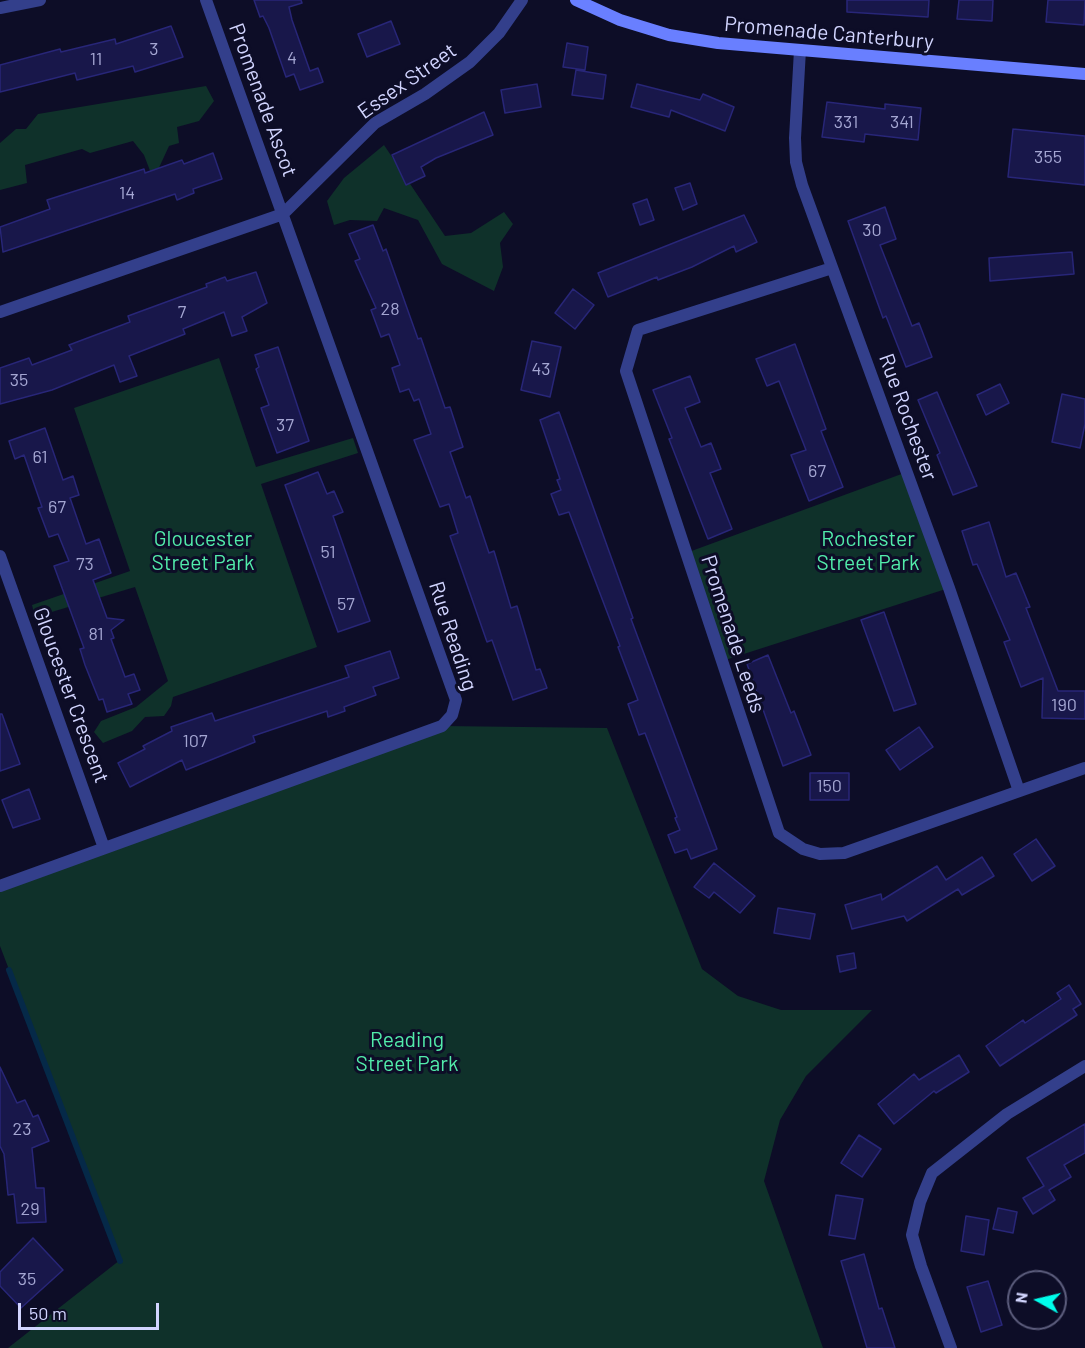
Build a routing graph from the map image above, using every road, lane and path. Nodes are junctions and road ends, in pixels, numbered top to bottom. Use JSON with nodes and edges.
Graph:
{"nodes":[{"id":1,"x":40,"y":0,"type":"edge"},
{"id":2,"x":206,"y":0,"type":"edge"},
{"id":3,"x":522,"y":0,"type":"edge"},
{"id":4,"x":576,"y":0,"type":"edge"},
{"id":5,"x":0,"y":8,"type":"edge"},
{"id":6,"x":800,"y":50,"type":"junction"},
{"id":7,"x":1085,"y":74,"type":"edge"},
{"id":8,"x":283,"y":214,"type":"junction"},
{"id":9,"x":832,"y":268,"type":"junction"},
{"id":10,"x":0,"y":312,"type":"edge"},
{"id":11,"x":0,"y":556,"type":"edge"},
{"id":12,"x":1085,"y":768,"type":"edge"},
{"id":13,"x":1019,"y":791,"type":"junction"},
{"id":14,"x":104,"y":848,"type":"junction"},
{"id":15,"x":0,"y":886,"type":"edge"},
{"id":16,"x":1085,"y":1066,"type":"edge"},
{"id":17,"x":951,"y":1348,"type":"edge"}],
"edges":[{"from":1,"to":5,"type":"street"},
{"from":2,"to":8,"type":"street","name":"Promenade Ascot"},
{"from":3,"to":8,"type":"street","name":"Essex Street"},
{"from":4,"to":6,"type":"street","name":"Promenade Canterbury"},
{"from":6,"to":7,"type":"street","name":"Promenade Canterbury"},
{"from":6,"to":9,"type":"street","name":"Rue Rochester"},
{"from":8,"to":10,"type":"street"},
{"from":8,"to":14,"type":"street","name":"Rue Reading"},
{"from":9,"to":13,"type":"street","name":"Rue Rochester"},
{"from":9,"to":13,"type":"street","name":"Promenade Leeds"},
{"from":11,"to":14,"type":"street","name":"Gloucester Crescent"},
{"from":12,"to":13,"type":"street","name":"Promenade Leeds"},
{"from":14,"to":15,"type":"street","name":"Rue Reading"},
{"from":16,"to":17,"type":"street"}]}
